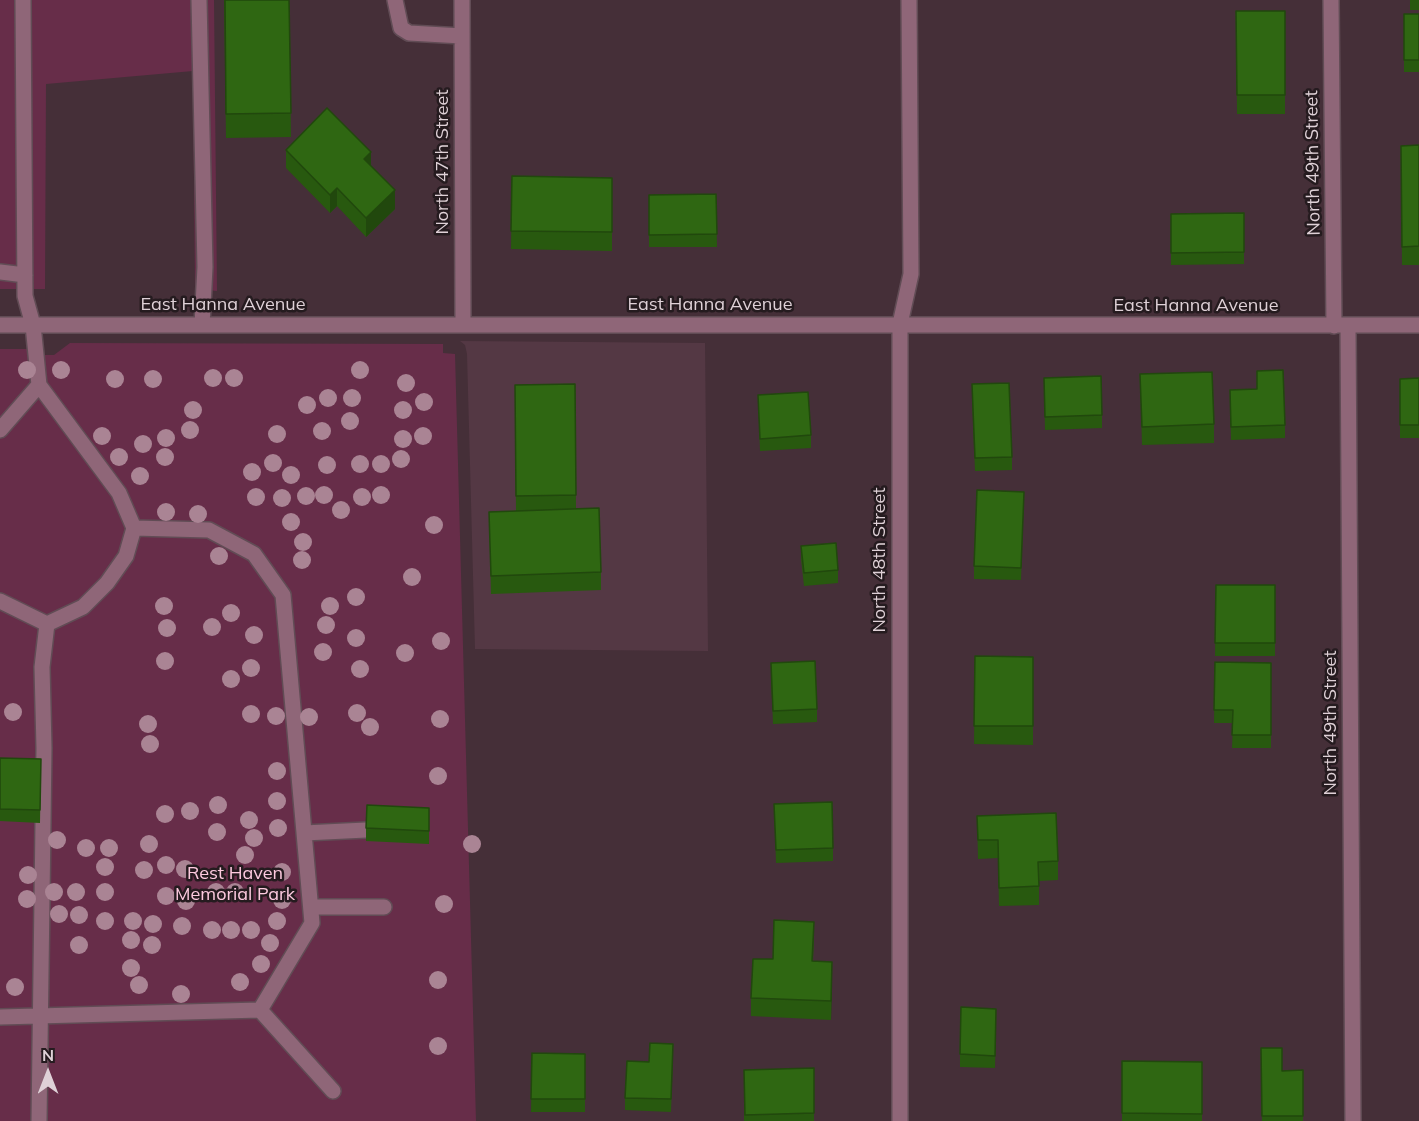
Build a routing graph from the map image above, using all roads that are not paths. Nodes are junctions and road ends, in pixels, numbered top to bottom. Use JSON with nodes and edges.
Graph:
{"nodes":[{"id":1,"x":23,"y":0,"type":"edge"},
{"id":2,"x":199,"y":0,"type":"edge"},
{"id":3,"x":395,"y":0,"type":"edge"},
{"id":4,"x":462,"y":0,"type":"edge"},
{"id":5,"x":909,"y":0,"type":"edge"},
{"id":6,"x":1331,"y":0,"type":"edge"},
{"id":7,"x":462,"y":36,"type":"junction"},
{"id":8,"x":0,"y":272,"type":"edge"},
{"id":9,"x":25,"y":275,"type":"junction"},
{"id":10,"x":463,"y":324,"type":"junction"},
{"id":11,"x":900,"y":324,"type":"junction"},
{"id":12,"x":0,"y":325,"type":"edge"},
{"id":13,"x":33,"y":325,"type":"junction"},
{"id":14,"x":202,"y":325,"type":"junction"},
{"id":15,"x":1419,"y":325,"type":"edge"},
{"id":16,"x":1341,"y":326,"type":"junction"},
{"id":17,"x":39,"y":385,"type":"junction"},
{"id":18,"x":0,"y":430,"type":"edge"},
{"id":19,"x":134,"y":528,"type":"junction"},
{"id":20,"x":0,"y":601,"type":"edge"},
{"id":21,"x":47,"y":624,"type":"junction"},
{"id":22,"x":366,"y":831,"type":"edge"},
{"id":23,"x":304,"y":833,"type":"junction"},
{"id":24,"x":311,"y":907,"type":"junction"},
{"id":25,"x":384,"y":907,"type":"dead end"},
{"id":26,"x":260,"y":1010,"type":"junction"},
{"id":27,"x":39,"y":1015,"type":"junction"},
{"id":28,"x":0,"y":1017,"type":"edge"},
{"id":29,"x":333,"y":1091,"type":"dead end"},
{"id":30,"x":39,"y":1121,"type":"edge"},
{"id":31,"x":900,"y":1121,"type":"edge"},
{"id":32,"x":1353,"y":1121,"type":"edge"}],
"edges":[{"from":1,"to":9,"type":"street"},
{"from":2,"to":14,"type":"street"},
{"from":3,"to":7,"type":"street"},
{"from":4,"to":7,"type":"street","name":"North 47th Street"},
{"from":5,"to":11,"type":"street","name":"North 48th Street"},
{"from":6,"to":16,"type":"street","name":"North 49th Street"},
{"from":7,"to":10,"type":"street","name":"North 47th Street"},
{"from":8,"to":9,"type":"street"},
{"from":9,"to":13,"type":"street"},
{"from":10,"to":11,"type":"street","name":"East Hanna Avenue"},
{"from":10,"to":14,"type":"street","name":"East Hanna Avenue"},
{"from":11,"to":16,"type":"street","name":"East Hanna Avenue"},
{"from":11,"to":31,"type":"street","name":"North 48th Street"},
{"from":12,"to":13,"type":"street","name":"East Hanna Avenue"},
{"from":13,"to":14,"type":"street","name":"East Hanna Avenue"},
{"from":13,"to":17,"type":"street"},
{"from":15,"to":16,"type":"street","name":"East Hanna Avenue"},
{"from":16,"to":32,"type":"street","name":"North 49th Street"},
{"from":17,"to":18,"type":"street"},
{"from":17,"to":19,"type":"street"},
{"from":19,"to":21,"type":"street"},
{"from":19,"to":23,"type":"street"},
{"from":20,"to":21,"type":"street"},
{"from":21,"to":27,"type":"street"},
{"from":22,"to":23,"type":"street"},
{"from":23,"to":24,"type":"street"},
{"from":24,"to":25,"type":"street"},
{"from":24,"to":26,"type":"street"},
{"from":26,"to":27,"type":"street"},
{"from":26,"to":29,"type":"street"},
{"from":27,"to":28,"type":"street"},
{"from":27,"to":30,"type":"street"}]}
